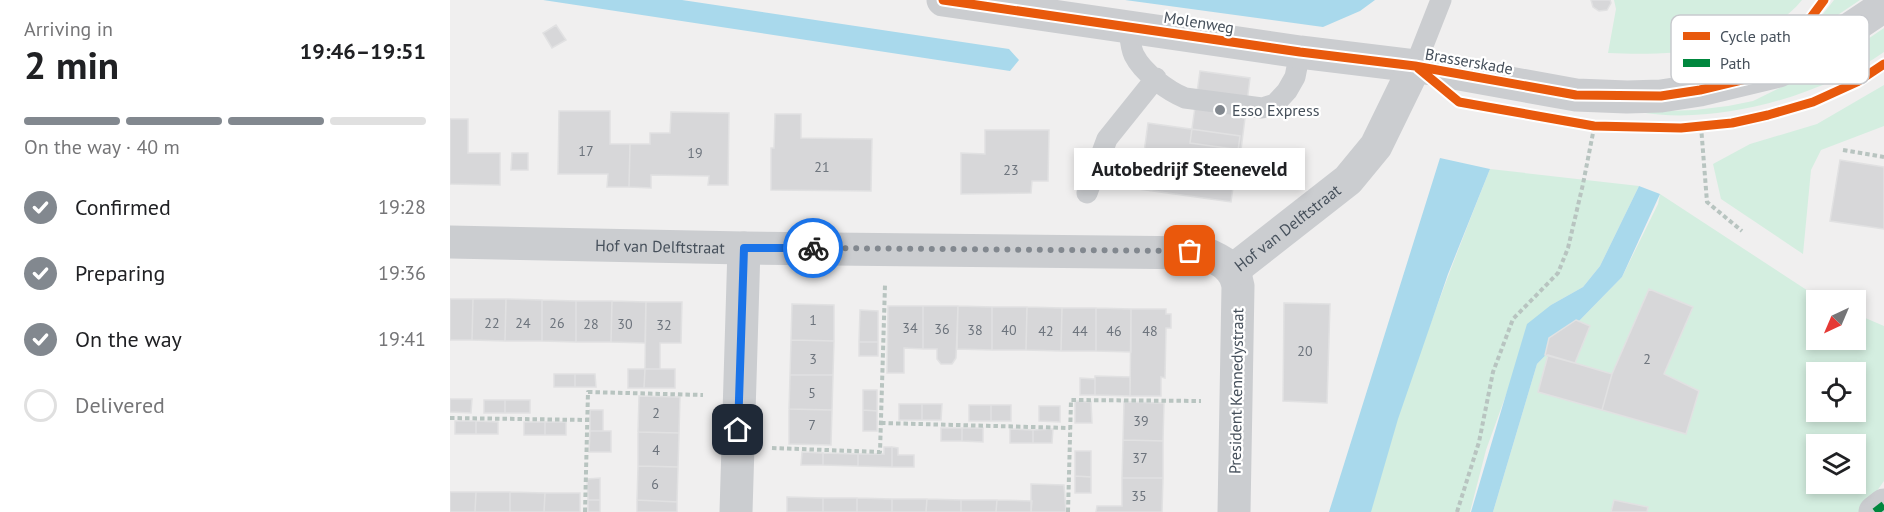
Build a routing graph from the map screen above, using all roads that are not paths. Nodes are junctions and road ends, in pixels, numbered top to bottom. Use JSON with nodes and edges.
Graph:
{"nodes":[{"id":1,"x":943,"y":0,"type":"edge"},
{"id":2,"x":1441,"y":0,"type":"edge"},
{"id":3,"x":1884,"y":6,"type":"edge"},
{"id":4,"x":1869,"y":16,"type":"edge"},
{"id":5,"x":1129,"y":27,"type":"junction"},
{"id":6,"x":1300,"y":52,"type":"junction"},
{"id":7,"x":1415,"y":66,"type":"junction"},
{"id":8,"x":1156,"y":78,"type":"junction"},
{"id":9,"x":1725,"y":84,"type":"edge"},
{"id":10,"x":1086,"y":193,"type":"dead end"},
{"id":11,"x":450,"y":242,"type":"edge"},
{"id":12,"x":744,"y":248,"type":"junction"},
{"id":13,"x":1233,"y":270,"type":"junction"},
{"id":14,"x":1884,"y":506,"type":"edge"},
{"id":15,"x":736,"y":512,"type":"edge"},
{"id":16,"x":1234,"y":512,"type":"edge"},
{"id":17,"x":1875,"y":512,"type":"edge"}],
"edges":[{"from":1,"to":5,"type":"street","name":"Molenweg"},
{"from":2,"to":7,"type":"lane"},
{"from":3,"to":4,"type":"street","name":"Brasserskade"},
{"from":5,"to":6,"type":"street","name":"Molenweg"},
{"from":5,"to":8,"type":"lane"},
{"from":6,"to":7,"type":"street","name":"Molenweg"},
{"from":6,"to":8,"type":"lane"},
{"from":7,"to":9,"type":"street","name":"Brasserskade"},
{"from":7,"to":13,"type":"street","name":"Hof van Delftstraat"},
{"from":8,"to":10,"type":"lane"},
{"from":11,"to":12,"type":"street","name":"Hof van Delftstraat"},
{"from":12,"to":13,"type":"street","name":"Hof van Delftstraat"},
{"from":12,"to":15,"type":"street"},
{"from":13,"to":16,"type":"street","name":"President Kennedystraat"},
{"from":14,"to":17,"type":"street"}]}
